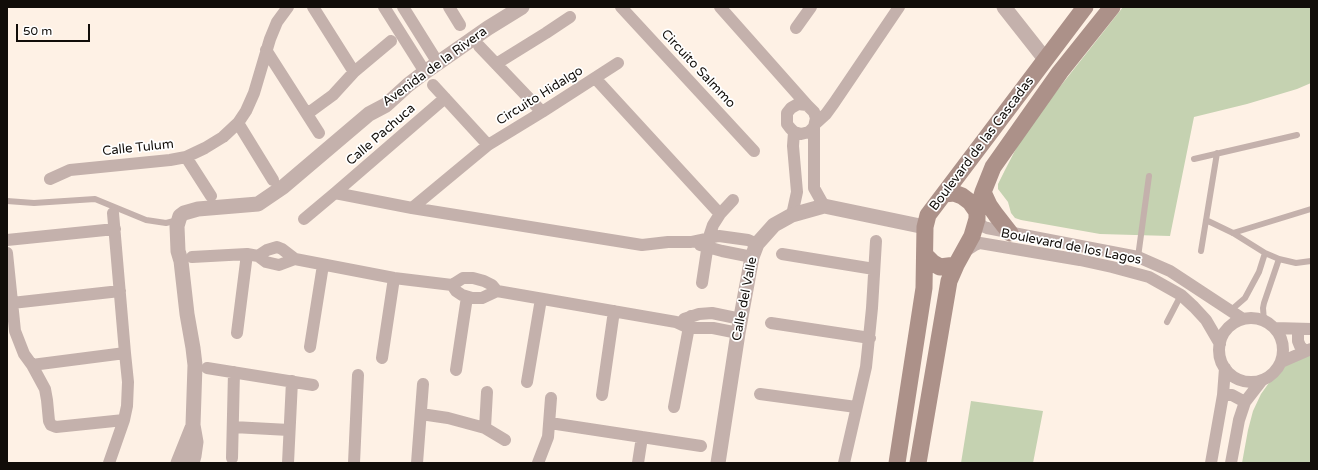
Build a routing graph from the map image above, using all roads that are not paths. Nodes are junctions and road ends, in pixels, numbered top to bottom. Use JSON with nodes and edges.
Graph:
{"nodes":[{"id":1,"x":288,"y":7,"type":"edge"},
{"id":2,"x":313,"y":7,"type":"edge"},
{"id":3,"x":384,"y":7,"type":"edge"},
{"id":4,"x":403,"y":7,"type":"edge"},
{"id":5,"x":448,"y":7,"type":"edge"},
{"id":6,"x":509,"y":7,"type":"edge"},
{"id":7,"x":522,"y":7,"type":"edge"},
{"id":8,"x":621,"y":7,"type":"edge"},
{"id":9,"x":720,"y":7,"type":"edge"},
{"id":10,"x":811,"y":7,"type":"edge"},
{"id":11,"x":899,"y":7,"type":"edge"},
{"id":12,"x":1004,"y":7,"type":"edge"},
{"id":13,"x":1014,"y":7,"type":"edge"},
{"id":14,"x":1085,"y":7,"type":"edge"},
{"id":15,"x":1112,"y":7,"type":"edge"},
{"id":16,"x":570,"y":17,"type":"dead end"},
{"id":17,"x":411,"y":21,"type":"junction"},
{"id":18,"x":460,"y":25,"type":"dead end"},
{"id":19,"x":486,"y":25,"type":"junction"},
{"id":20,"x":796,"y":28,"type":"dead end"},
{"id":21,"x":397,"y":29,"type":"junction"},
{"id":22,"x":391,"y":41,"type":"dead end"},
{"id":23,"x":479,"y":46,"type":"dead end"},
{"id":24,"x":266,"y":50,"type":"junction"},
{"id":25,"x":1048,"y":56,"type":"junction"},
{"id":26,"x":436,"y":60,"type":"junction"},
{"id":27,"x":618,"y":63,"type":"dead end"},
{"id":28,"x":496,"y":64,"type":"junction"},
{"id":29,"x":423,"y":68,"type":"junction"},
{"id":30,"x":354,"y":72,"type":"junction"},
{"id":31,"x":595,"y":78,"type":"junction"},
{"id":32,"x":790,"y":84,"type":"junction"},
{"id":33,"x":433,"y":85,"type":"dead end"},
{"id":34,"x":445,"y":98,"type":"junction"},
{"id":35,"x":834,"y":104,"type":"junction"},
{"id":36,"x":809,"y":106,"type":"junction"},
{"id":37,"x":790,"y":108,"type":"junction"},
{"id":38,"x":542,"y":112,"type":"junction"},
{"id":39,"x":307,"y":114,"type":"junction"},
{"id":40,"x":238,"y":123,"type":"junction"},
{"id":41,"x":815,"y":125,"type":"junction"},
{"id":42,"x":794,"y":132,"type":"junction"},
{"id":43,"x":319,"y":133,"type":"dead end"},
{"id":44,"x":1297,"y":135,"type":"dead end"},
{"id":45,"x":488,"y":145,"type":"junction"},
{"id":46,"x":754,"y":151,"type":"dead end"},
{"id":47,"x":1217,"y":153,"type":"junction"},
{"id":48,"x":186,"y":157,"type":"junction"},
{"id":49,"x":1194,"y":159,"type":"dead end"},
{"id":50,"x":1149,"y":176,"type":"dead end"},
{"id":51,"x":50,"y":179,"type":"dead end"},
{"id":52,"x":278,"y":184,"type":"junction"},
{"id":53,"x":814,"y":188,"type":"junction"},
{"id":54,"x":797,"y":192,"type":"junction"},
{"id":55,"x":983,"y":192,"type":"junction"},
{"id":56,"x":335,"y":193,"type":"junction"},
{"id":57,"x":944,"y":194,"type":"junction"},
{"id":58,"x":211,"y":196,"type":"dead end"},
{"id":59,"x":733,"y":200,"type":"dead end"},
{"id":60,"x":7,"y":201,"type":"edge"},
{"id":61,"x":824,"y":206,"type":"junction"},
{"id":62,"x":412,"y":208,"type":"junction"},
{"id":63,"x":1311,"y":209,"type":"edge"},
{"id":64,"x":113,"y":213,"type":"dead end"},
{"id":65,"x":720,"y":214,"type":"junction"},
{"id":66,"x":792,"y":215,"type":"junction"},
{"id":67,"x":977,"y":216,"type":"junction"},
{"id":68,"x":304,"y":219,"type":"dead end"},
{"id":69,"x":178,"y":220,"type":"junction"},
{"id":70,"x":1206,"y":220,"type":"junction"},
{"id":71,"x":924,"y":227,"type":"junction"},
{"id":72,"x":115,"y":229,"type":"junction"},
{"id":73,"x":1010,"y":233,"type":"junction"},
{"id":74,"x":1233,"y":233,"type":"junction"},
{"id":75,"x":7,"y":240,"type":"edge"},
{"id":76,"x":876,"y":241,"type":"dead end"},
{"id":77,"x":708,"y":242,"type":"junction"},
{"id":78,"x":755,"y":250,"type":"junction"},
{"id":79,"x":1201,"y":251,"type":"dead end"},
{"id":80,"x":7,"y":253,"type":"edge"},
{"id":81,"x":1265,"y":253,"type":"junction"},
{"id":82,"x":782,"y":254,"type":"dead end"},
{"id":83,"x":252,"y":255,"type":"junction"},
{"id":84,"x":926,"y":255,"type":"junction"},
{"id":85,"x":1138,"y":257,"type":"junction"},
{"id":86,"x":187,"y":259,"type":"junction"},
{"id":87,"x":295,"y":259,"type":"junction"},
{"id":88,"x":959,"y":259,"type":"junction"},
{"id":89,"x":1279,"y":259,"type":"junction"},
{"id":90,"x":1311,"y":261,"type":"edge"},
{"id":91,"x":323,"y":265,"type":"junction"},
{"id":92,"x":874,"y":269,"type":"junction"},
{"id":93,"x":394,"y":278,"type":"junction"},
{"id":94,"x":702,"y":284,"type":"dead end"},
{"id":95,"x":452,"y":285,"type":"junction"},
{"id":96,"x":120,"y":291,"type":"junction"},
{"id":97,"x":497,"y":291,"type":"junction"},
{"id":98,"x":1181,"y":295,"type":"junction"},
{"id":99,"x":467,"y":297,"type":"junction"},
{"id":100,"x":541,"y":298,"type":"junction"},
{"id":101,"x":12,"y":303,"type":"junction"},
{"id":102,"x":1219,"y":304,"type":"junction"},
{"id":103,"x":614,"y":311,"type":"junction"},
{"id":104,"x":1230,"y":311,"type":"junction"},
{"id":105,"x":1242,"y":319,"type":"junction"},
{"id":106,"x":1206,"y":320,"type":"junction"},
{"id":107,"x":1264,"y":321,"type":"junction"},
{"id":108,"x":690,"y":322,"type":"junction"},
{"id":109,"x":1167,"y":322,"type":"dead end"},
{"id":110,"x":771,"y":323,"type":"dead end"},
{"id":111,"x":740,"y":326,"type":"junction"},
{"id":112,"x":1275,"y":328,"type":"junction"},
{"id":113,"x":1311,"y":329,"type":"edge"},
{"id":114,"x":1298,"y":330,"type":"junction"},
{"id":115,"x":237,"y":333,"type":"dead end"},
{"id":116,"x":870,"y":338,"type":"junction"},
{"id":117,"x":1220,"y":344,"type":"junction"},
{"id":118,"x":310,"y":347,"type":"dead end"},
{"id":119,"x":1308,"y":350,"type":"edge"},
{"id":120,"x":125,"y":353,"type":"junction"},
{"id":121,"x":382,"y":358,"type":"dead end"},
{"id":122,"x":1281,"y":362,"type":"junction"},
{"id":123,"x":32,"y":365,"type":"junction"},
{"id":124,"x":207,"y":368,"type":"dead end"},
{"id":125,"x":1225,"y":368,"type":"junction"},
{"id":126,"x":456,"y":370,"type":"dead end"},
{"id":127,"x":234,"y":372,"type":"junction"},
{"id":128,"x":358,"y":374,"type":"dead end"},
{"id":129,"x":1262,"y":380,"type":"junction"},
{"id":130,"x":292,"y":381,"type":"junction"},
{"id":131,"x":527,"y":382,"type":"dead end"},
{"id":132,"x":423,"y":384,"type":"dead end"},
{"id":133,"x":313,"y":385,"type":"dead end"},
{"id":134,"x":487,"y":392,"type":"dead end"},
{"id":135,"x":760,"y":394,"type":"dead end"},
{"id":136,"x":602,"y":395,"type":"dead end"},
{"id":137,"x":1223,"y":396,"type":"junction"},
{"id":138,"x":551,"y":398,"type":"dead end"},
{"id":139,"x":1245,"y":402,"type":"junction"},
{"id":140,"x":856,"y":406,"type":"junction"},
{"id":141,"x":674,"y":407,"type":"dead end"},
{"id":142,"x":421,"y":414,"type":"junction"},
{"id":143,"x":124,"y":420,"type":"junction"},
{"id":144,"x":550,"y":423,"type":"junction"},
{"id":145,"x":193,"y":425,"type":"junction"},
{"id":146,"x":233,"y":427,"type":"junction"},
{"id":147,"x":485,"y":428,"type":"junction"},
{"id":148,"x":289,"y":430,"type":"junction"},
{"id":149,"x":642,"y":437,"type":"junction"},
{"id":150,"x":505,"y":440,"type":"dead end"},
{"id":151,"x":701,"y":446,"type":"dead end"},
{"id":152,"x":232,"y":458,"type":"dead end"},
{"id":153,"x":109,"y":463,"type":"edge"},
{"id":154,"x":178,"y":463,"type":"edge"},
{"id":155,"x":192,"y":463,"type":"edge"},
{"id":156,"x":288,"y":463,"type":"edge"},
{"id":157,"x":354,"y":463,"type":"edge"},
{"id":158,"x":417,"y":463,"type":"edge"},
{"id":159,"x":538,"y":463,"type":"edge"},
{"id":160,"x":638,"y":463,"type":"edge"},
{"id":161,"x":718,"y":463,"type":"edge"},
{"id":162,"x":844,"y":463,"type":"edge"},
{"id":163,"x":897,"y":463,"type":"edge"},
{"id":164,"x":918,"y":463,"type":"edge"},
{"id":165,"x":1211,"y":463,"type":"edge"},
{"id":166,"x":1231,"y":463,"type":"edge"}],
"edges":[{"from":1,"to":24,"type":"street","name":"Calle Tulum"},
{"from":2,"to":30,"type":"street"},
{"from":3,"to":21,"type":"street"},
{"from":4,"to":17,"type":"street"},
{"from":5,"to":18,"type":"street"},
{"from":6,"to":19,"type":"street","name":"Avenida de la Rivera"},
{"from":7,"to":19,"type":"street","name":"Avenida de la Rivera"},
{"from":8,"to":46,"type":"street","name":"Circuito Salmmo"},
{"from":9,"to":32,"type":"street"},
{"from":10,"to":20,"type":"street"},
{"from":11,"to":35,"type":"street"},
{"from":12,"to":25,"type":"street"},
{"from":13,"to":25,"type":"street"},
{"from":14,"to":25,"type":"main road","name":"Boulevard de las Cascadas"},
{"from":15,"to":55,"type":"main road","name":"Boulevard de las Cascadas"},
{"from":16,"to":28,"type":"street"},
{"from":17,"to":21,"type":"street"},
{"from":17,"to":26,"type":"street"},
{"from":19,"to":26,"type":"street","name":"Avenida de la Rivera"},
{"from":21,"to":29,"type":"street"},
{"from":22,"to":30,"type":"street"},
{"from":23,"to":28,"type":"street"},
{"from":24,"to":39,"type":"street"},
{"from":24,"to":40,"type":"street","name":"Calle Tulum"},
{"from":25,"to":57,"type":"main road","name":"Boulevard de las Cascadas"},
{"from":26,"to":29,"type":"street","name":"Avenida de la Rivera"},
{"from":27,"to":31,"type":"street"},
{"from":28,"to":38,"type":"street"},
{"from":29,"to":52,"type":"street","name":"Avenida de la Rivera"},
{"from":30,"to":39,"type":"street"},
{"from":31,"to":38,"type":"street","name":"Circuito Hidalgo"},
{"from":31,"to":65,"type":"street","name":"Circuito Hidalgo"},
{"from":32,"to":36,"type":"street"},
{"from":32,"to":37,"type":"street"},
{"from":33,"to":34,"type":"street"},
{"from":34,"to":45,"type":"street"},
{"from":34,"to":56,"type":"street","name":"Calle Pachuca"},
{"from":35,"to":36,"type":"street"},
{"from":35,"to":41,"type":"street"},
{"from":36,"to":37,"type":"street"},
{"from":36,"to":41,"type":"street"},
{"from":37,"to":42,"type":"street"},
{"from":38,"to":45,"type":"street","name":"Circuito Hidalgo"},
{"from":39,"to":43,"type":"street"},
{"from":40,"to":48,"type":"street","name":"Calle Tulum"},
{"from":40,"to":52,"type":"street"},
{"from":41,"to":42,"type":"street"},
{"from":41,"to":53,"type":"street"},
{"from":42,"to":54,"type":"street"},
{"from":44,"to":47,"type":"lane"},
{"from":45,"to":62,"type":"street","name":"Circuito Hidalgo"},
{"from":47,"to":49,"type":"lane"},
{"from":47,"to":70,"type":"lane"},
{"from":48,"to":51,"type":"street","name":"Calle Tulum"},
{"from":48,"to":58,"type":"street"},
{"from":50,"to":85,"type":"lane"},
{"from":52,"to":69,"type":"street","name":"Avenida de la Rivera"},
{"from":52,"to":86,"type":"street","name":"Avenida de la Rivera"},
{"from":53,"to":54,"type":"street"},
{"from":53,"to":61,"type":"street"},
{"from":54,"to":66,"type":"street"},
{"from":55,"to":67,"type":"main road","name":"Boulevard de las Cascadas"},
{"from":55,"to":73,"type":"main road"},
{"from":56,"to":62,"type":"street"},
{"from":56,"to":68,"type":"street","name":"Calle Pachuca"},
{"from":57,"to":67,"type":"main road"},
{"from":57,"to":71,"type":"main road","name":"Boulevard de las Cascadas"},
{"from":59,"to":65,"type":"street"},
{"from":60,"to":69,"type":"lane"},
{"from":61,"to":66,"type":"street","name":"Calle del Valle"},
{"from":61,"to":71,"type":"street","name":"Calle del Valle"},
{"from":62,"to":77,"type":"street"},
{"from":63,"to":74,"type":"lane"},
{"from":64,"to":72,"type":"street"},
{"from":65,"to":77,"type":"street"},
{"from":66,"to":78,"type":"street","name":"Calle del Valle"},
{"from":67,"to":73,"type":"street","name":"Boulevard de los Lagos"},
{"from":67,"to":88,"type":"main road","name":"Boulevard de las Cascadas"},
{"from":69,"to":86,"type":"street","name":"Avenida de la Rivera"},
{"from":70,"to":74,"type":"lane"},
{"from":70,"to":79,"type":"lane"},
{"from":71,"to":84,"type":"main road","name":"Boulevard de las Cascadas"},
{"from":72,"to":75,"type":"street"},
{"from":72,"to":96,"type":"street"},
{"from":73,"to":85,"type":"street","name":"Boulevard de los Lagos"},
{"from":74,"to":81,"type":"lane"},
{"from":76,"to":92,"type":"street"},
{"from":77,"to":78,"type":"street"},
{"from":77,"to":94,"type":"street"},
{"from":78,"to":111,"type":"street","name":"Calle del Valle"},
{"from":80,"to":101,"type":"street"},
{"from":81,"to":89,"type":"lane"},
{"from":81,"to":104,"type":"lane"},
{"from":82,"to":92,"type":"street"},
{"from":83,"to":86,"type":"street"},
{"from":83,"to":87,"type":"street"},
{"from":83,"to":87,"type":"street"},
{"from":83,"to":115,"type":"street"},
{"from":84,"to":88,"type":"main road"},
{"from":84,"to":163,"type":"main road","name":"Boulevard de las Cascadas"},
{"from":85,"to":102,"type":"street","name":"Boulevard de los Lagos"},
{"from":86,"to":145,"type":"street","name":"Avenida de la Rivera"},
{"from":87,"to":91,"type":"street"},
{"from":88,"to":98,"type":"street","name":"Boulevard de los Lagos"},
{"from":88,"to":164,"type":"main road","name":"Boulevard de las Cascadas"},
{"from":89,"to":90,"type":"lane"},
{"from":89,"to":107,"type":"lane"},
{"from":91,"to":93,"type":"street"},
{"from":91,"to":118,"type":"street"},
{"from":92,"to":116,"type":"street"},
{"from":93,"to":95,"type":"street"},
{"from":93,"to":121,"type":"street"},
{"from":95,"to":97,"type":"street"},
{"from":95,"to":99,"type":"street"},
{"from":96,"to":101,"type":"street"},
{"from":96,"to":120,"type":"street"},
{"from":97,"to":99,"type":"street"},
{"from":97,"to":100,"type":"street"},
{"from":98,"to":106,"type":"street","name":"Boulevard de los Lagos"},
{"from":98,"to":109,"type":"lane"},
{"from":99,"to":126,"type":"street"},
{"from":100,"to":103,"type":"street"},
{"from":100,"to":131,"type":"street"},
{"from":101,"to":123,"type":"street"},
{"from":102,"to":104,"type":"street","name":"Boulevard de los Lagos"},
{"from":102,"to":106,"type":"street"},
{"from":103,"to":108,"type":"street"},
{"from":103,"to":136,"type":"street"},
{"from":104,"to":105,"type":"street","name":"Boulevard de los Lagos"},
{"from":105,"to":107,"type":"street"},
{"from":105,"to":117,"type":"street"},
{"from":106,"to":117,"type":"street","name":"Boulevard de los Lagos"},
{"from":107,"to":112,"type":"street"},
{"from":108,"to":111,"type":"street"},
{"from":108,"to":141,"type":"street"},
{"from":110,"to":116,"type":"street"},
{"from":111,"to":161,"type":"street","name":"Calle del Valle"},
{"from":112,"to":114,"type":"street"},
{"from":112,"to":122,"type":"street"},
{"from":113,"to":114,"type":"street"},
{"from":114,"to":119,"type":"street"},
{"from":116,"to":140,"type":"street"},
{"from":117,"to":125,"type":"street"},
{"from":119,"to":122,"type":"street"},
{"from":120,"to":123,"type":"street"},
{"from":120,"to":143,"type":"street"},
{"from":122,"to":129,"type":"street"},
{"from":123,"to":143,"type":"street"},
{"from":124,"to":127,"type":"street"},
{"from":125,"to":129,"type":"street"},
{"from":125,"to":137,"type":"street"},
{"from":127,"to":130,"type":"street"},
{"from":127,"to":146,"type":"street"},
{"from":128,"to":157,"type":"street"},
{"from":129,"to":139,"type":"street"},
{"from":130,"to":133,"type":"street"},
{"from":130,"to":148,"type":"street"},
{"from":132,"to":142,"type":"street"},
{"from":134,"to":147,"type":"street"},
{"from":135,"to":140,"type":"street"},
{"from":137,"to":139,"type":"street"},
{"from":137,"to":165,"type":"street"},
{"from":138,"to":144,"type":"street"},
{"from":139,"to":166,"type":"street"},
{"from":140,"to":162,"type":"street"},
{"from":142,"to":147,"type":"street"},
{"from":142,"to":158,"type":"street"},
{"from":143,"to":153,"type":"street"},
{"from":144,"to":149,"type":"street"},
{"from":144,"to":159,"type":"street"},
{"from":145,"to":154,"type":"street","name":"Avenida de la Rivera"},
{"from":145,"to":155,"type":"street","name":"Avenida de la Rivera"},
{"from":146,"to":148,"type":"street"},
{"from":146,"to":152,"type":"street"},
{"from":147,"to":150,"type":"street"},
{"from":148,"to":156,"type":"street"},
{"from":149,"to":151,"type":"street"},
{"from":149,"to":160,"type":"street"}]}
